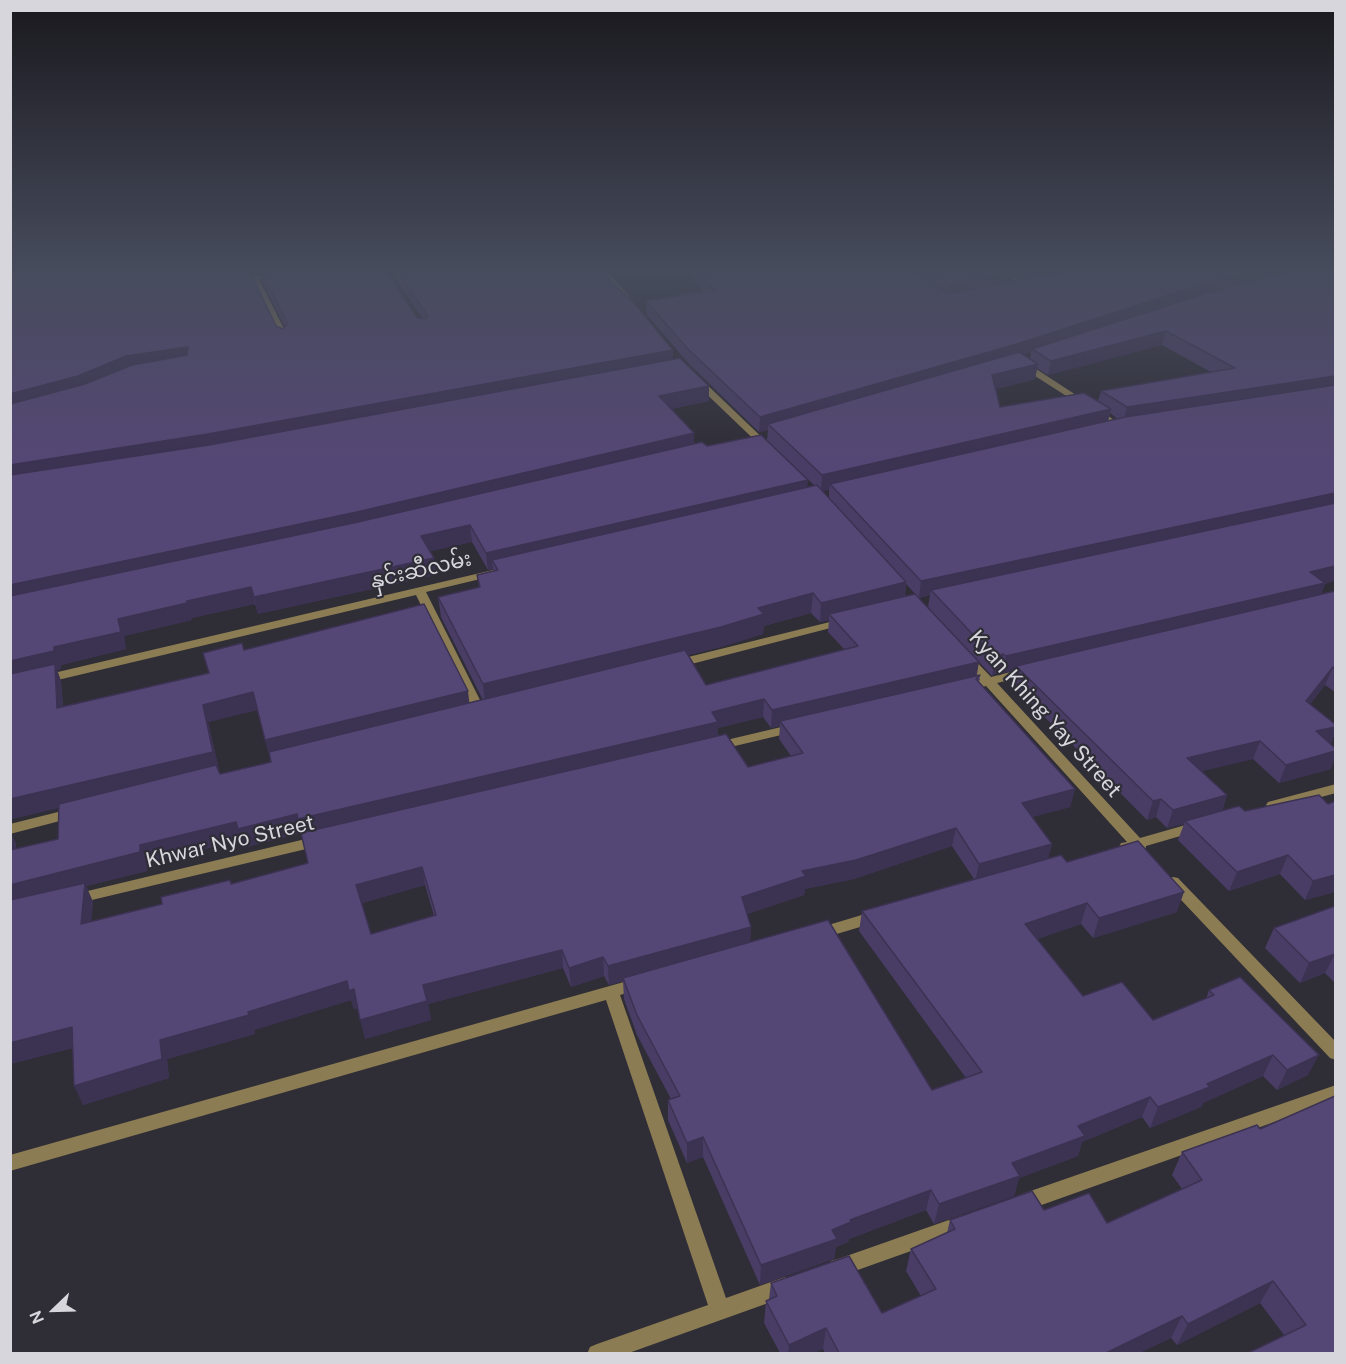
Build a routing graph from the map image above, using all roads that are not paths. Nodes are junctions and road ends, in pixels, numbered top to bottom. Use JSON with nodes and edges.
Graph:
{"nodes":[{"id":1,"x":282,"y":334,"type":"edge"},
{"id":2,"x":285,"y":339,"type":"edge"},
{"id":3,"x":1028,"y":358,"type":"edge"},
{"id":4,"x":692,"y":375,"type":"edge"},
{"id":5,"x":1133,"y":425,"type":"edge"},
{"id":6,"x":1121,"y":427,"type":"junction"},
{"id":7,"x":1110,"y":429,"type":"edge"},
{"id":8,"x":769,"y":434,"type":"edge"},
{"id":9,"x":758,"y":438,"type":"junction"},
{"id":10,"x":747,"y":440,"type":"edge"},
{"id":11,"x":775,"y":454,"type":"edge"},
{"id":12,"x":510,"y":569,"type":"edge"},
{"id":13,"x":419,"y":590,"type":"junction"},
{"id":14,"x":860,"y":618,"type":"edge"},
{"id":15,"x":957,"y":647,"type":"edge"},
{"id":16,"x":664,"y":666,"type":"edge"},
{"id":17,"x":1047,"y":668,"type":"edge"},
{"id":18,"x":34,"y":681,"type":"edge"},
{"id":19,"x":989,"y":681,"type":"junction"},
{"id":20,"x":954,"y":689,"type":"edge"},
{"id":21,"x":480,"y":712,"type":"edge"},
{"id":22,"x":803,"y":725,"type":"edge"},
{"id":23,"x":710,"y":748,"type":"edge"},
{"id":24,"x":1335,"y":788,"type":"edge"},
{"id":25,"x":91,"y":809,"type":"edge"},
{"id":26,"x":1258,"y":810,"type":"edge"},
{"id":27,"x":1214,"y":822,"type":"edge"},
{"id":28,"x":10,"y":829,"type":"edge"},
{"id":29,"x":337,"y":836,"type":"edge"},
{"id":30,"x":1137,"y":844,"type":"junction"},
{"id":31,"x":1114,"y":850,"type":"edge"},
{"id":32,"x":57,"y":903,"type":"edge"},
{"id":33,"x":886,"y":914,"type":"edge"},
{"id":34,"x":806,"y":937,"type":"edge"},
{"id":35,"x":657,"y":979,"type":"edge"},
{"id":36,"x":611,"y":992,"type":"junction"},
{"id":37,"x":1335,"y":1053,"type":"edge"},
{"id":38,"x":1335,"y":1092,"type":"edge"},
{"id":39,"x":10,"y":1162,"type":"edge"},
{"id":40,"x":1000,"y":1211,"type":"edge"},
{"id":41,"x":977,"y":1219,"type":"edge"},
{"id":42,"x":820,"y":1274,"type":"edge"},
{"id":43,"x":798,"y":1282,"type":"edge"},
{"id":44,"x":720,"y":1310,"type":"junction"},
{"id":45,"x":597,"y":1353,"type":"edge"}],
"edges":[{"from":1,"to":2,"type":"street"},
{"from":3,"to":6,"type":"street"},
{"from":4,"to":9,"type":"street"},
{"from":5,"to":6,"type":"street"},
{"from":6,"to":7,"type":"street"},
{"from":8,"to":9,"type":"street"},
{"from":9,"to":10,"type":"street"},
{"from":9,"to":11,"type":"street"},
{"from":12,"to":13,"type":"street","name":"နှင်းဆီလမ်း"},
{"from":13,"to":18,"type":"street","name":"နှင်းဆီလမ်း"},
{"from":13,"to":21,"type":"street"},
{"from":14,"to":16,"type":"street"},
{"from":15,"to":19,"type":"street","name":"Kyan Khing Yay Street"},
{"from":17,"to":19,"type":"street"},
{"from":19,"to":20,"type":"street"},
{"from":19,"to":30,"type":"street","name":"Kyan Khing Yay Street"},
{"from":22,"to":23,"type":"street"},
{"from":24,"to":26,"type":"street"},
{"from":25,"to":28,"type":"street"},
{"from":27,"to":30,"type":"street"},
{"from":29,"to":32,"type":"street","name":"Khwar Nyo Street"},
{"from":30,"to":31,"type":"street"},
{"from":30,"to":37,"type":"street","name":"Kyan Khing Yay Street"},
{"from":33,"to":34,"type":"street"},
{"from":35,"to":36,"type":"street"},
{"from":36,"to":39,"type":"street"},
{"from":36,"to":44,"type":"street"},
{"from":38,"to":40,"type":"street"},
{"from":41,"to":42,"type":"street"},
{"from":43,"to":44,"type":"street"},
{"from":44,"to":45,"type":"street"}]}
